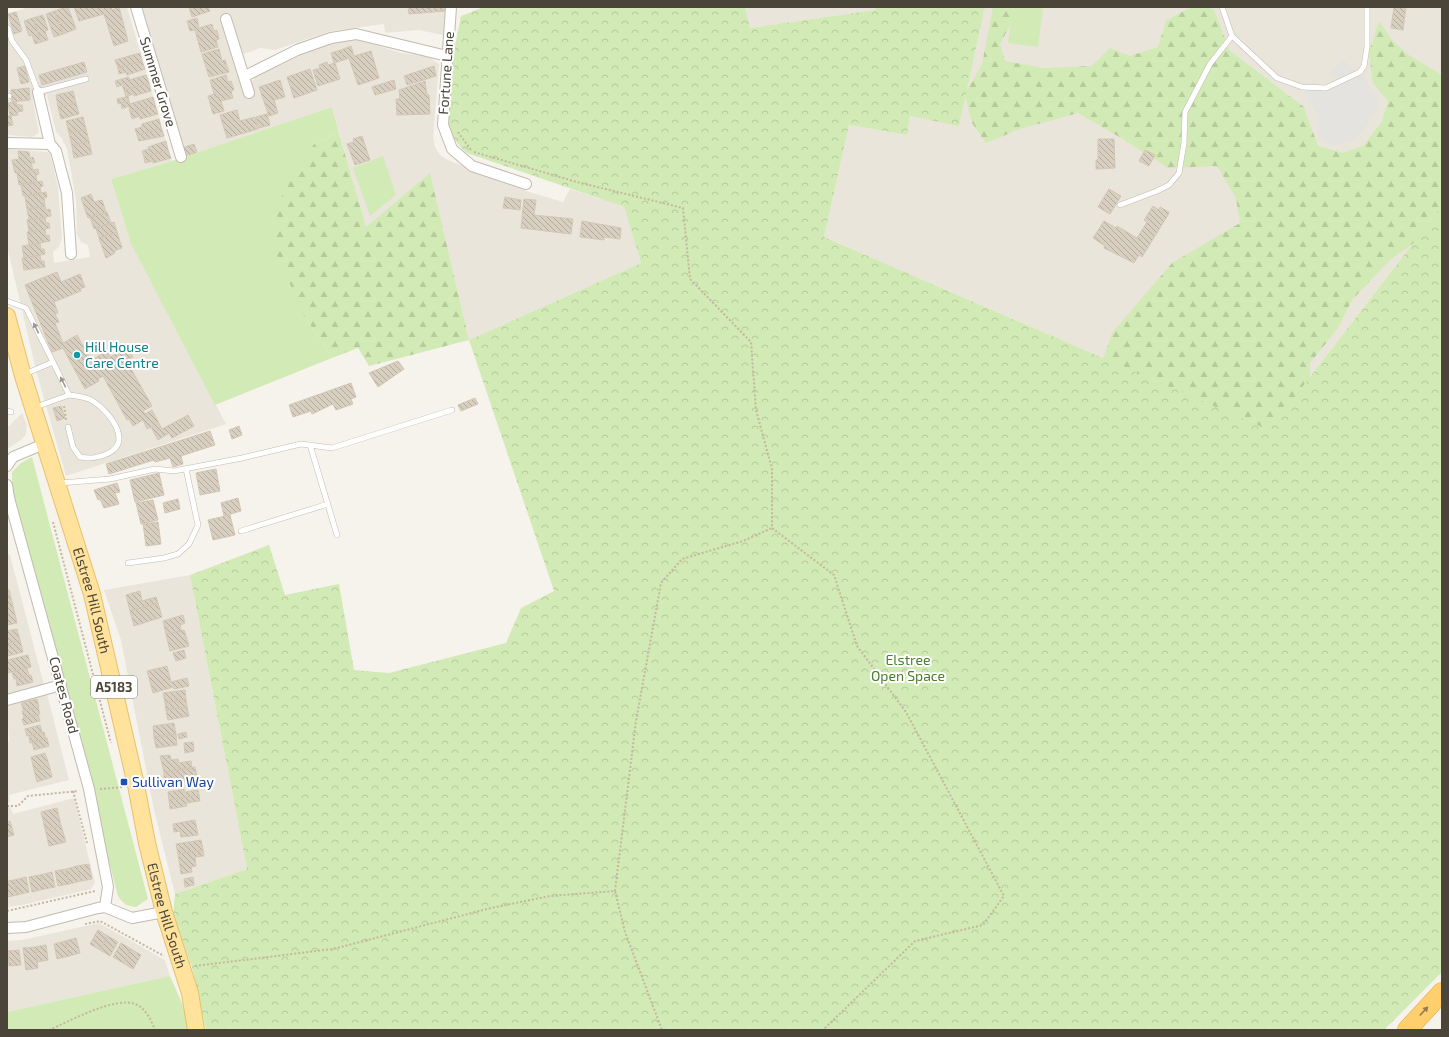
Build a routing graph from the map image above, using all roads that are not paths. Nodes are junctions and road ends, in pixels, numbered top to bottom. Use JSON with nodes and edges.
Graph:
{"nodes":[{"id":1,"x":136,"y":7,"type":"edge"},
{"id":2,"x":451,"y":7,"type":"edge"},
{"id":3,"x":1222,"y":7,"type":"edge"},
{"id":4,"x":1368,"y":7,"type":"edge"},
{"id":5,"x":226,"y":19,"type":"dead end"},
{"id":6,"x":7,"y":29,"type":"edge"},
{"id":7,"x":1232,"y":36,"type":"junction"},
{"id":8,"x":447,"y":56,"type":"junction"},
{"id":9,"x":245,"y":76,"type":"junction"},
{"id":10,"x":86,"y":79,"type":"dead end"},
{"id":11,"x":38,"y":92,"type":"junction"},
{"id":12,"x":249,"y":93,"type":"dead end"},
{"id":13,"x":7,"y":143,"type":"edge"},
{"id":14,"x":53,"y":147,"type":"junction"},
{"id":15,"x":181,"y":157,"type":"dead end"},
{"id":16,"x":526,"y":184,"type":"dead end"},
{"id":17,"x":1120,"y":205,"type":"dead end"},
{"id":18,"x":71,"y":254,"type":"dead end"},
{"id":19,"x":7,"y":301,"type":"edge"},
{"id":20,"x":7,"y":316,"type":"edge"},
{"id":21,"x":53,"y":362,"type":"junction"},
{"id":22,"x":23,"y":376,"type":"junction"},
{"id":23,"x":69,"y":395,"type":"junction"},
{"id":24,"x":33,"y":408,"type":"junction"},
{"id":25,"x":452,"y":410,"type":"dead end"},
{"id":26,"x":68,"y":427,"type":"road end"},
{"id":27,"x":44,"y":444,"type":"junction"},
{"id":28,"x":310,"y":445,"type":"junction"},
{"id":29,"x":7,"y":466,"type":"edge"},
{"id":30,"x":186,"y":469,"type":"junction"},
{"id":31,"x":57,"y":484,"type":"junction"},
{"id":32,"x":7,"y":485,"type":"edge"},
{"id":33,"x":8,"y":499,"type":"edge"},
{"id":34,"x":328,"y":504,"type":"junction"},
{"id":35,"x":241,"y":531,"type":"dead end"},
{"id":36,"x":337,"y":535,"type":"dead end"},
{"id":37,"x":128,"y":563,"type":"dead end"},
{"id":38,"x":62,"y":685,"type":"junction"},
{"id":39,"x":7,"y":700,"type":"edge"},
{"id":40,"x":105,"y":907,"type":"junction"},
{"id":41,"x":164,"y":912,"type":"junction"},
{"id":42,"x":7,"y":928,"type":"edge"},
{"id":43,"x":1442,"y":992,"type":"edge"},
{"id":44,"x":196,"y":1030,"type":"edge"},
{"id":45,"x":1407,"y":1030,"type":"edge"}],
"edges":[{"from":1,"to":15,"type":"street","name":"Summer Grove"},
{"from":2,"to":8,"type":"street","name":"Fortune Lane"},
{"from":3,"to":7,"type":"lane"},
{"from":4,"to":7,"type":"lane"},
{"from":5,"to":9,"type":"street"},
{"from":6,"to":11,"type":"lane"},
{"from":7,"to":17,"type":"lane"},
{"from":8,"to":9,"type":"street"},
{"from":8,"to":16,"type":"street","name":"Fortune Lane"},
{"from":9,"to":12,"type":"street"},
{"from":10,"to":11,"type":"lane"},
{"from":11,"to":14,"type":"street"},
{"from":13,"to":14,"type":"street"},
{"from":14,"to":18,"type":"street"},
{"from":21,"to":19,"type":"lane","one_way":true},
{"from":20,"to":22,"type":"main road","number":"A5183"},
{"from":21,"to":22,"type":"lane"},
{"from":23,"to":21,"type":"lane","one_way":true},
{"from":22,"to":24,"type":"main road","number":"A5183"},
{"from":23,"to":24,"type":"lane"},
{"from":23,"to":26,"type":"lane"},
{"from":24,"to":27,"type":"main road","name":"Elstree Hill South","number":"A5183"},
{"from":25,"to":28,"type":"lane"},
{"from":27,"to":29,"type":"street"},
{"from":27,"to":31,"type":"main road","name":"Elstree Hill South","number":"A5183"},
{"from":28,"to":30,"type":"lane"},
{"from":28,"to":34,"type":"lane"},
{"from":30,"to":31,"type":"lane"},
{"from":30,"to":37,"type":"lane"},
{"from":31,"to":41,"type":"main road","name":"Elstree Hill South","number":"A5183"},
{"from":32,"to":33,"type":"street","name":"Coates Road"},
{"from":33,"to":38,"type":"street","name":"Coates Road"},
{"from":34,"to":35,"type":"lane"},
{"from":34,"to":36,"type":"lane"},
{"from":38,"to":39,"type":"street"},
{"from":38,"to":40,"type":"street","name":"Coates Road"},
{"from":40,"to":41,"type":"street"},
{"from":40,"to":42,"type":"street"},
{"from":41,"to":44,"type":"main road","name":"Elstree Hill South","number":"A5183"},
{"from":45,"to":43,"type":"highway","one_way":true}]}
